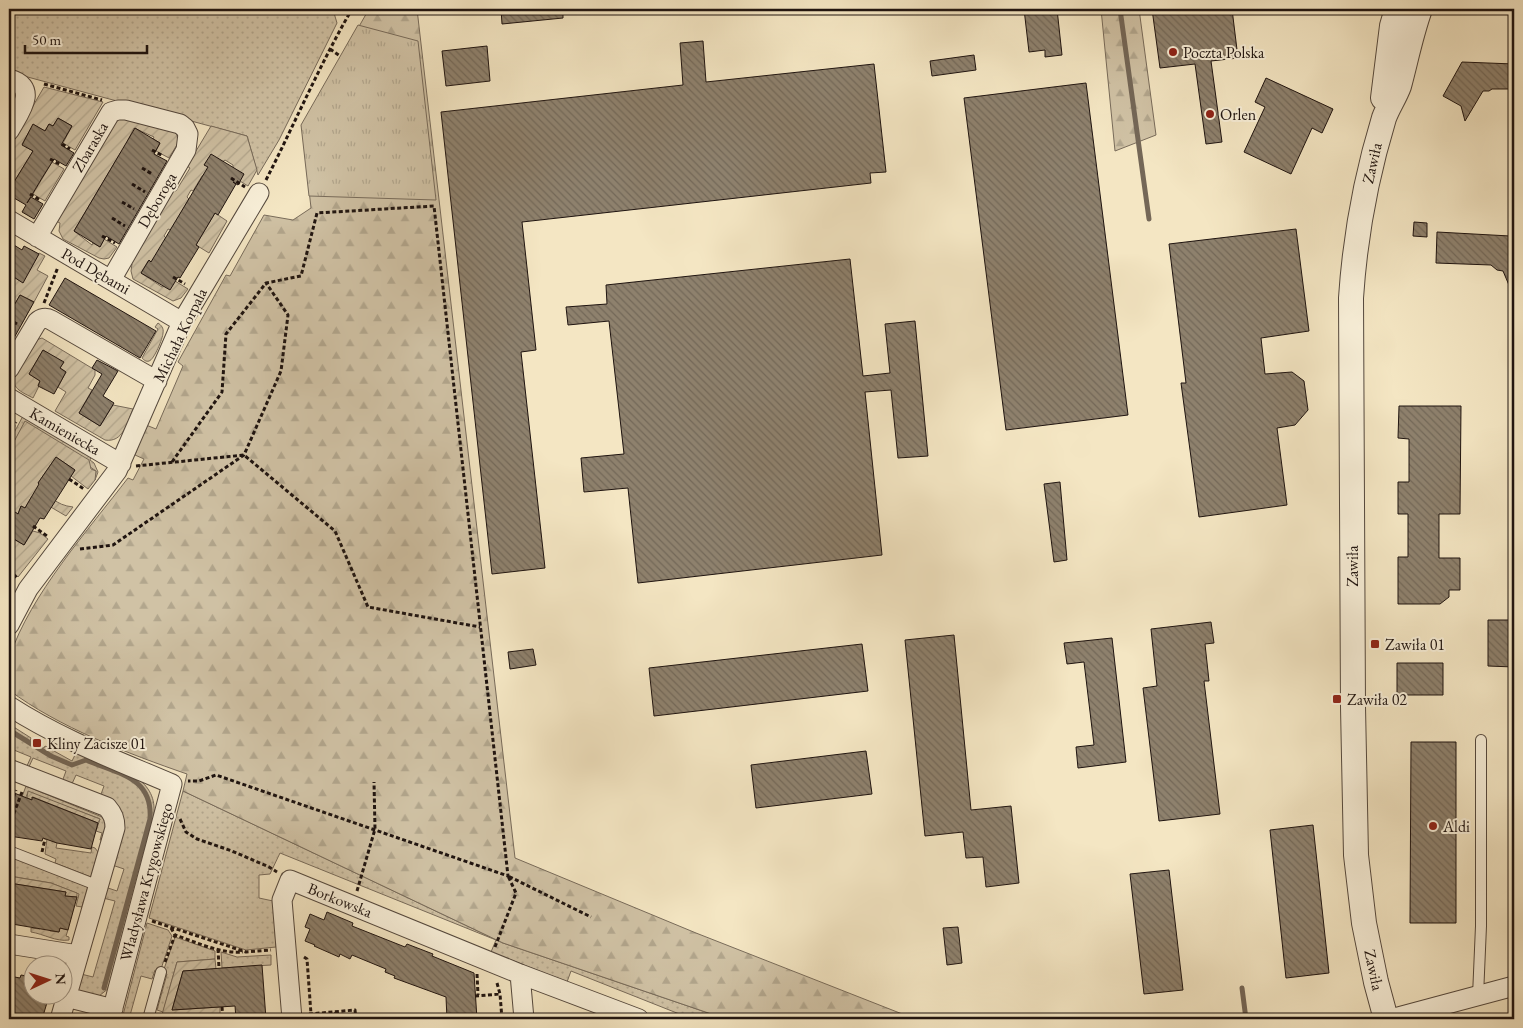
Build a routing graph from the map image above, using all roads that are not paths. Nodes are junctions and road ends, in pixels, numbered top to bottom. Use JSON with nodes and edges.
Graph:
{"nodes":[{"id":1,"x":1397,"y":9,"type":"edge"},
{"id":2,"x":1420,"y":9,"type":"edge"},
{"id":3,"x":9,"y":78,"type":"edge"},
{"id":4,"x":1385,"y":114,"type":"junction"},
{"id":5,"x":174,"y":122,"type":"joint"},
{"id":6,"x":9,"y":131,"type":"edge"},
{"id":7,"x":254,"y":191,"type":"road end"},
{"id":8,"x":9,"y":220,"type":"edge"},
{"id":9,"x":37,"y":237,"type":"junction"},
{"id":10,"x":111,"y":280,"type":"junction"},
{"id":11,"x":182,"y":322,"type":"junction"},
{"id":12,"x":9,"y":370,"type":"edge"},
{"id":13,"x":157,"y":381,"type":"junction"},
{"id":14,"x":9,"y":398,"type":"edge"},
{"id":15,"x":124,"y":466,"type":"junction"},
{"id":16,"x":9,"y":625,"type":"edge"},
{"id":17,"x":9,"y":706,"type":"edge"},
{"id":18,"x":1481,"y":740,"type":"dead end"},
{"id":19,"x":14,"y":776,"type":"edge"},
{"id":20,"x":9,"y":851,"type":"edge"},
{"id":21,"x":99,"y":886,"type":"junction"},
{"id":22,"x":9,"y":944,"type":"edge"},
{"id":23,"x":78,"y":955,"type":"junction"},
{"id":24,"x":161,"y":972,"type":"road end"},
{"id":25,"x":520,"y":974,"type":"junction"},
{"id":26,"x":72,"y":976,"type":"edge"},
{"id":27,"x":1514,"y":986,"type":"edge"},
{"id":28,"x":1478,"y":996,"type":"junction"},
{"id":29,"x":72,"y":999,"type":"edge"},
{"id":30,"x":64,"y":1006,"type":"edge"},
{"id":31,"x":111,"y":1014,"type":"edge"},
{"id":32,"x":61,"y":1016,"type":"dead end"},
{"id":33,"x":148,"y":1019,"type":"edge"},
{"id":34,"x":292,"y":1019,"type":"edge"},
{"id":35,"x":524,"y":1019,"type":"edge"},
{"id":36,"x":639,"y":1019,"type":"edge"},
{"id":37,"x":1386,"y":1019,"type":"edge"},
{"id":38,"x":1391,"y":1019,"type":"edge"}],
"edges":[{"from":1,"to":4,"type":"street","name":"Zawiła"},
{"from":2,"to":4,"type":"street","name":"Zawiła"},
{"from":3,"to":6,"type":"street"},
{"from":4,"to":37,"type":"street","name":"Zawiła"},
{"from":5,"to":9,"type":"street","name":"Zbaraska"},
{"from":5,"to":10,"type":"street","name":"Dęboroga"},
{"from":7,"to":11,"type":"street","name":"Michała Korpala"},
{"from":8,"to":9,"type":"street","name":"Pod Dębami"},
{"from":9,"to":10,"type":"street","name":"Pod Dębami"},
{"from":10,"to":11,"type":"street","name":"Pod Dębami"},
{"from":11,"to":13,"type":"street","name":"Michała Korpala"},
{"from":12,"to":13,"type":"street"},
{"from":13,"to":15,"type":"street","name":"Michała Korpala"},
{"from":14,"to":15,"type":"street","name":"Kamieniecka"},
{"from":15,"to":16,"type":"street","name":"Michała Korpala"},
{"from":17,"to":31,"type":"street","name":"Władysława Krygowskiego"},
{"from":18,"to":28,"type":"lane"},
{"from":19,"to":21,"type":"street"},
{"from":20,"to":21,"type":"lane"},
{"from":21,"to":23,"type":"street"},
{"from":22,"to":23,"type":"street"},
{"from":23,"to":26,"type":"street"},
{"from":24,"to":33,"type":"lane"},
{"from":25,"to":34,"type":"street","name":"Borkowska"},
{"from":25,"to":35,"type":"street"},
{"from":25,"to":36,"type":"street","name":"Borkowska"},
{"from":27,"to":28,"type":"street"},
{"from":28,"to":38,"type":"street"},
{"from":29,"to":31,"type":"street","name":"Władysława Krygowskiego"},
{"from":30,"to":32,"type":"street"}]}
